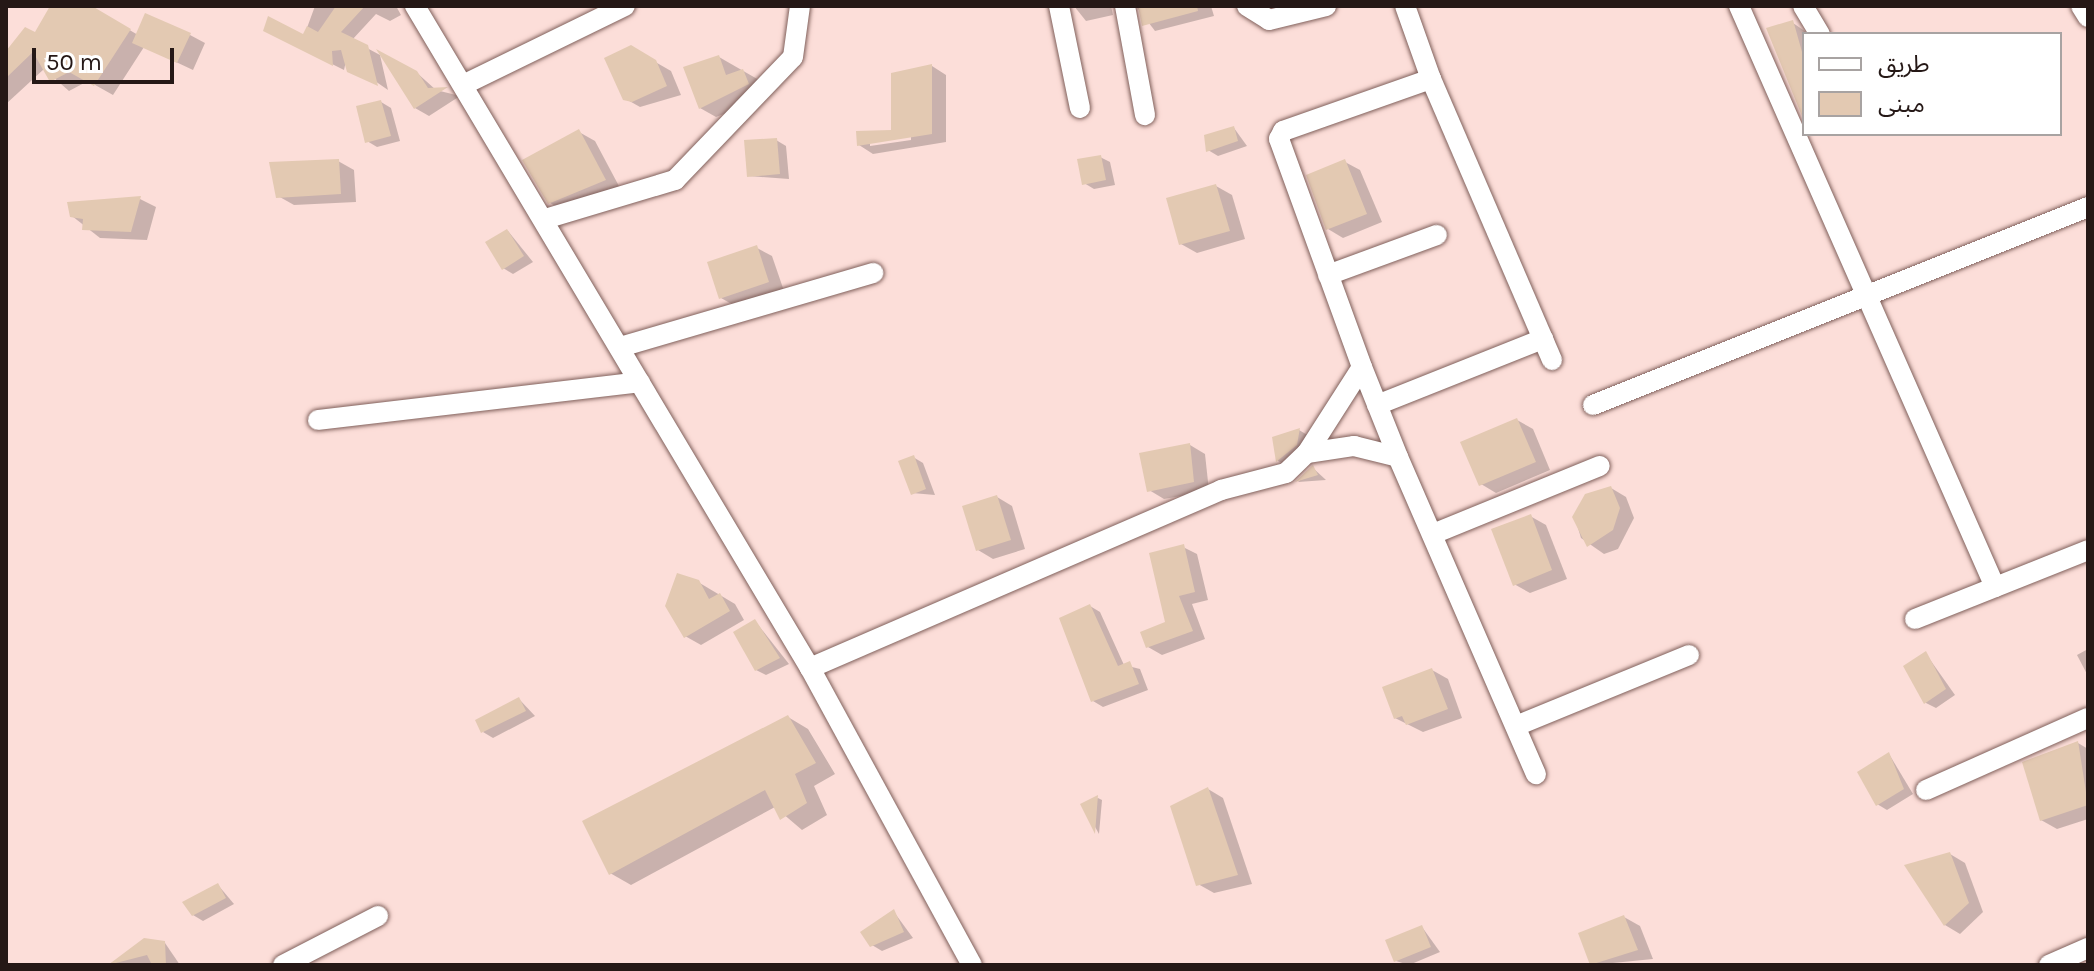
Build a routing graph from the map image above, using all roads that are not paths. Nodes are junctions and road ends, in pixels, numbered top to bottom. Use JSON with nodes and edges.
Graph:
{"nodes":[{"id":1,"x":415,"y":6,"type":"edge"},
{"id":2,"x":625,"y":6,"type":"edge"},
{"id":3,"x":800,"y":6,"type":"edge"},
{"id":4,"x":1059,"y":6,"type":"edge"},
{"id":5,"x":1125,"y":6,"type":"edge"},
{"id":6,"x":1247,"y":6,"type":"edge"},
{"id":7,"x":1326,"y":6,"type":"edge"},
{"id":8,"x":1405,"y":6,"type":"edge"},
{"id":9,"x":1739,"y":6,"type":"edge"},
{"id":10,"x":1803,"y":6,"type":"edge"},
{"id":11,"x":2081,"y":6,"type":"edge"},
{"id":12,"x":600,"y":12,"type":"edge"},
{"id":13,"x":2088,"y":17,"type":"edge"},
{"id":14,"x":1819,"y":32,"type":"edge"},
{"id":15,"x":1431,"y":79,"type":"junction"},
{"id":16,"x":463,"y":85,"type":"junction"},
{"id":17,"x":1080,"y":108,"type":"dead end"},
{"id":18,"x":1145,"y":115,"type":"dead end"},
{"id":19,"x":2088,"y":207,"type":"edge"},
{"id":20,"x":545,"y":219,"type":"junction"},
{"id":21,"x":1437,"y":235,"type":"dead end"},
{"id":22,"x":873,"y":273,"type":"dead end"},
{"id":23,"x":1328,"y":275,"type":"junction"},
{"id":24,"x":1865,"y":298,"type":"junction"},
{"id":25,"x":1543,"y":339,"type":"junction"},
{"id":26,"x":620,"y":347,"type":"junction"},
{"id":27,"x":1552,"y":360,"type":"dead end"},
{"id":28,"x":1362,"y":367,"type":"junction"},
{"id":29,"x":640,"y":382,"type":"junction"},
{"id":30,"x":1377,"y":405,"type":"junction"},
{"id":31,"x":1593,"y":405,"type":"dead end"},
{"id":32,"x":318,"y":420,"type":"dead end"},
{"id":33,"x":1307,"y":453,"type":"junction"},
{"id":34,"x":1398,"y":457,"type":"junction"},
{"id":35,"x":1600,"y":466,"type":"dead end"},
{"id":36,"x":1433,"y":534,"type":"junction"},
{"id":37,"x":2088,"y":550,"type":"edge"},
{"id":38,"x":1995,"y":587,"type":"junction"},
{"id":39,"x":1915,"y":619,"type":"dead end"},
{"id":40,"x":1689,"y":655,"type":"dead end"},
{"id":41,"x":810,"y":668,"type":"junction"},
{"id":42,"x":2088,"y":718,"type":"edge"},
{"id":43,"x":1516,"y":726,"type":"junction"},
{"id":44,"x":1536,"y":774,"type":"dead end"},
{"id":45,"x":1926,"y":790,"type":"dead end"},
{"id":46,"x":378,"y":916,"type":"dead end"},
{"id":47,"x":2088,"y":948,"type":"edge"},
{"id":48,"x":283,"y":965,"type":"edge"},
{"id":49,"x":972,"y":965,"type":"edge"},
{"id":50,"x":2049,"y":965,"type":"edge"}],
"edges":[{"from":1,"to":16,"type":"street"},
{"from":2,"to":12,"type":"street"},
{"from":3,"to":20,"type":"street"},
{"from":4,"to":17,"type":"street"},
{"from":5,"to":18,"type":"street"},
{"from":6,"to":7,"type":"street"},
{"from":8,"to":15,"type":"street"},
{"from":9,"to":24,"type":"street"},
{"from":10,"to":14,"type":"street"},
{"from":11,"to":13,"type":"street"},
{"from":12,"to":16,"type":"street"},
{"from":15,"to":23,"type":"street"},
{"from":15,"to":25,"type":"street"},
{"from":16,"to":20,"type":"street"},
{"from":19,"to":24,"type":"street"},
{"from":20,"to":26,"type":"street"},
{"from":21,"to":23,"type":"street"},
{"from":22,"to":26,"type":"street"},
{"from":23,"to":28,"type":"street"},
{"from":24,"to":31,"type":"street"},
{"from":24,"to":38,"type":"street"},
{"from":25,"to":27,"type":"street"},
{"from":25,"to":30,"type":"street"},
{"from":26,"to":29,"type":"street"},
{"from":28,"to":30,"type":"street"},
{"from":28,"to":33,"type":"street"},
{"from":29,"to":32,"type":"street"},
{"from":29,"to":41,"type":"street"},
{"from":30,"to":34,"type":"street"},
{"from":33,"to":34,"type":"street"},
{"from":33,"to":41,"type":"street"},
{"from":34,"to":36,"type":"street"},
{"from":35,"to":36,"type":"street"},
{"from":36,"to":43,"type":"street"},
{"from":37,"to":38,"type":"street"},
{"from":38,"to":39,"type":"street"},
{"from":40,"to":43,"type":"street"},
{"from":41,"to":49,"type":"street"},
{"from":42,"to":45,"type":"street"},
{"from":43,"to":44,"type":"street"},
{"from":46,"to":48,"type":"street"},
{"from":47,"to":50,"type":"street"}]}
